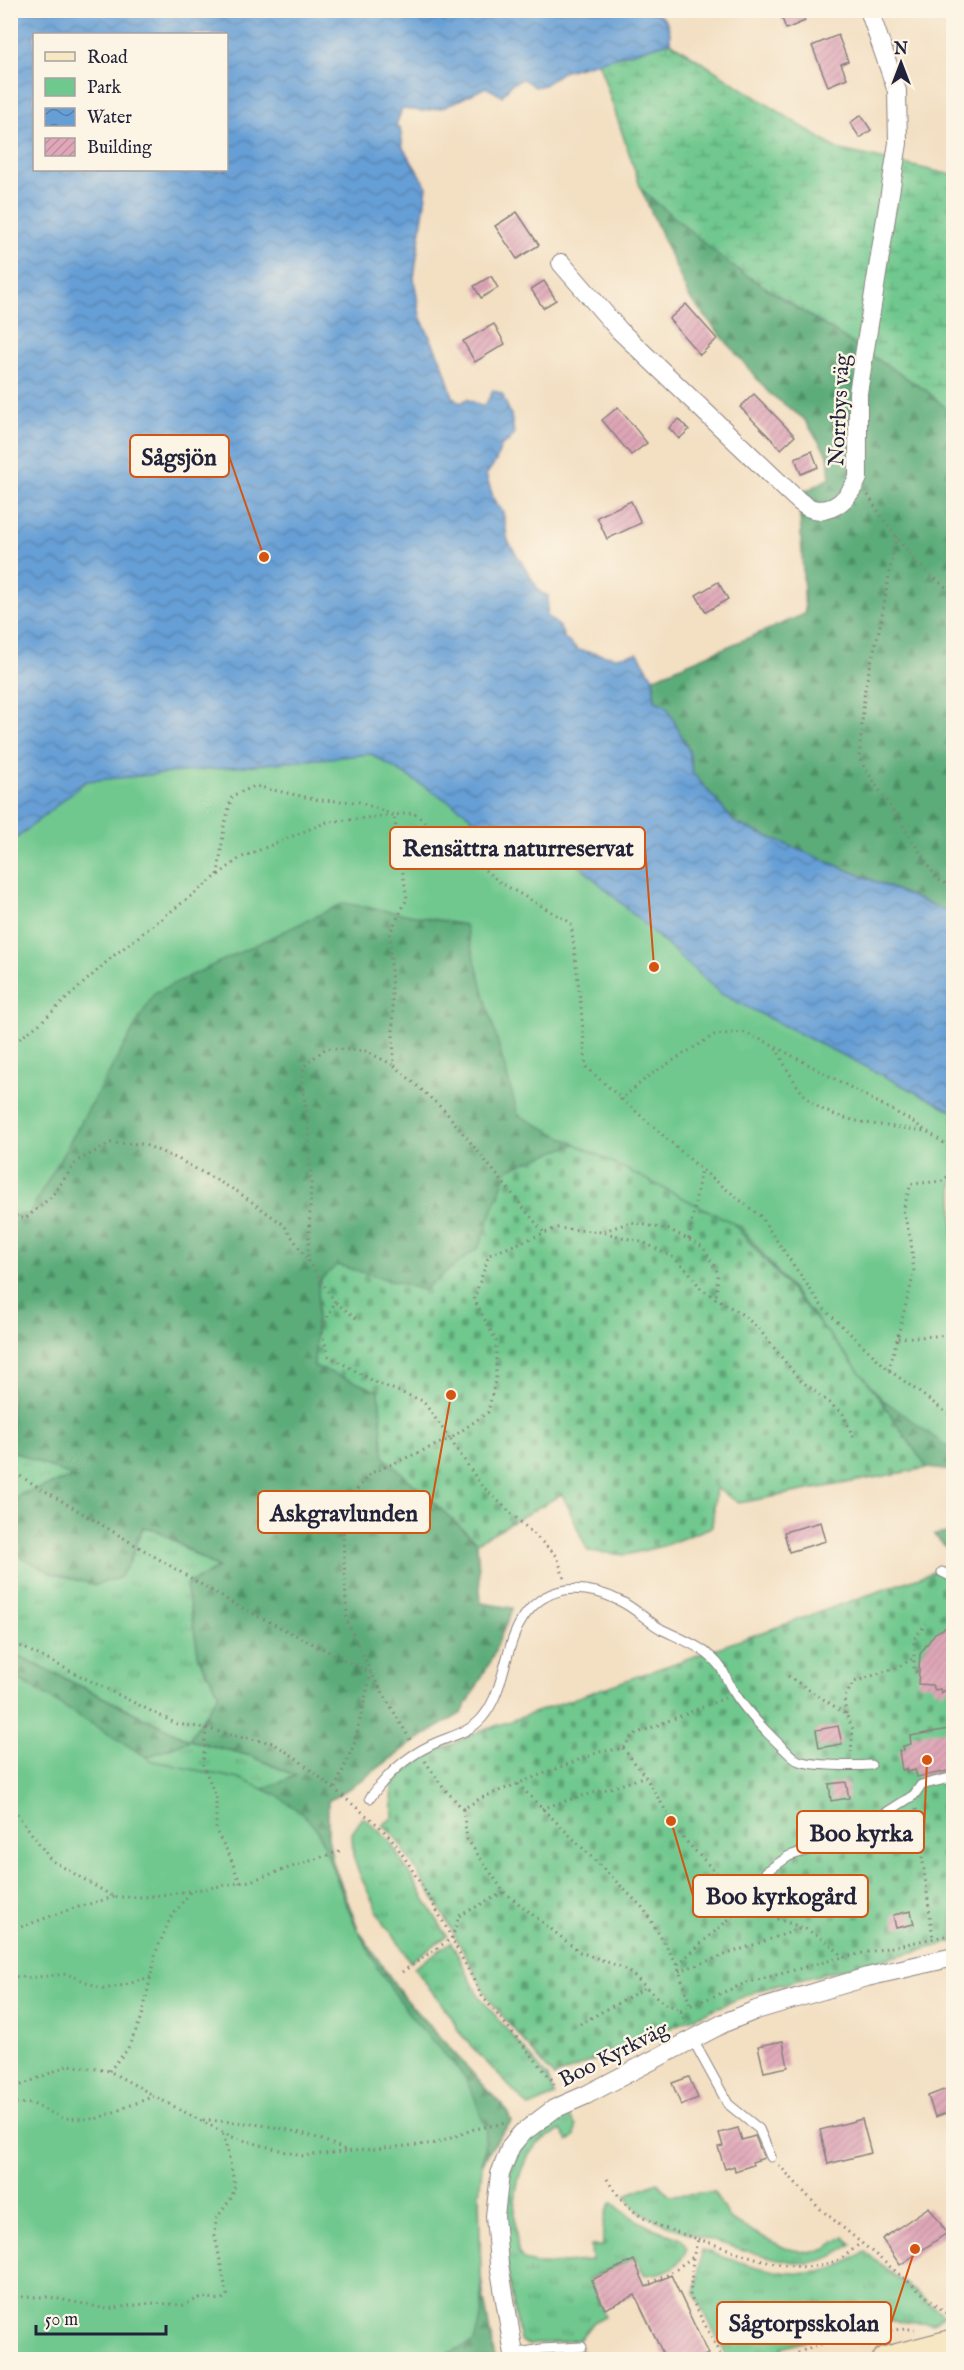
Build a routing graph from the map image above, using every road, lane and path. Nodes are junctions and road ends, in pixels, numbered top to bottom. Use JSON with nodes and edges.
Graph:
{"nodes":[{"id":1,"x":869,"y":10,"type":"edge"},
{"id":2,"x":561,"y":263,"type":"dead end"},
{"id":3,"x":858,"y":478,"type":"junction"},
{"id":4,"x":896,"y":536,"type":"junction"},
{"id":5,"x":954,"y":594,"type":"edge"},
{"id":6,"x":394,"y":815,"type":"junction"},
{"id":7,"x":218,"y":875,"type":"junction"},
{"id":8,"x":954,"y":887,"type":"edge"},
{"id":9,"x":10,"y":1046,"type":"edge"},
{"id":10,"x":775,"y":1046,"type":"junction"},
{"id":11,"x":394,"y":1065,"type":"junction"},
{"id":12,"x":621,"y":1100,"type":"junction"},
{"id":13,"x":926,"y":1131,"type":"junction"},
{"id":14,"x":947,"y":1145,"type":"junction"},
{"id":15,"x":954,"y":1146,"type":"edge"},
{"id":16,"x":954,"y":1156,"type":"edge"},
{"id":17,"x":701,"y":1170,"type":"junction"},
{"id":18,"x":954,"y":1170,"type":"edge"},
{"id":19,"x":10,"y":1214,"type":"edge"},
{"id":20,"x":602,"y":1232,"type":"junction"},
{"id":21,"x":544,"y":1233,"type":"junction"},
{"id":22,"x":688,"y":1239,"type":"junction"},
{"id":23,"x":308,"y":1261,"type":"junction"},
{"id":24,"x":716,"y":1300,"type":"junction"},
{"id":25,"x":335,"y":1302,"type":"junction"},
{"id":26,"x":356,"y":1318,"type":"dead end"},
{"id":27,"x":954,"y":1335,"type":"edge"},
{"id":28,"x":898,"y":1338,"type":"junction"},
{"id":29,"x":889,"y":1370,"type":"junction"},
{"id":30,"x":954,"y":1418,"type":"edge"},
{"id":31,"x":854,"y":1438,"type":"dead end"},
{"id":32,"x":450,"y":1439,"type":"junction"},
{"id":33,"x":10,"y":1470,"type":"edge"},
{"id":34,"x":942,"y":1572,"type":"dead end"},
{"id":35,"x":954,"y":1578,"type":"edge"},
{"id":36,"x":567,"y":1589,"type":"junction"},
{"id":37,"x":926,"y":1624,"type":"dead end"},
{"id":38,"x":10,"y":1641,"type":"edge"},
{"id":39,"x":914,"y":1658,"type":"junction"},
{"id":40,"x":917,"y":1672,"type":"dead end"},
{"id":41,"x":371,"y":1673,"type":"junction"},
{"id":42,"x":788,"y":1676,"type":"dead end"},
{"id":43,"x":735,"y":1694,"type":"junction"},
{"id":44,"x":846,"y":1714,"type":"junction"},
{"id":45,"x":206,"y":1728,"type":"junction"},
{"id":46,"x":623,"y":1748,"type":"junction"},
{"id":47,"x":418,"y":1752,"type":"junction"},
{"id":48,"x":850,"y":1757,"type":"dead end"},
{"id":49,"x":871,"y":1765,"type":"dead end"},
{"id":50,"x":645,"y":1776,"type":"junction"},
{"id":51,"x":954,"y":1777,"type":"edge"},
{"id":52,"x":518,"y":1784,"type":"junction"},
{"id":53,"x":335,"y":1789,"type":"junction"},
{"id":54,"x":914,"y":1795,"type":"junction"},
{"id":55,"x":370,"y":1798,"type":"dead end"},
{"id":56,"x":10,"y":1804,"type":"edge"},
{"id":57,"x":463,"y":1809,"type":"junction"},
{"id":58,"x":542,"y":1809,"type":"junction"},
{"id":59,"x":343,"y":1850,"type":"dead end"},
{"id":60,"x":766,"y":1872,"type":"dead end"},
{"id":61,"x":240,"y":1883,"type":"junction"},
{"id":62,"x":191,"y":1891,"type":"junction"},
{"id":63,"x":504,"y":1892,"type":"junction"},
{"id":64,"x":114,"y":1897,"type":"junction"},
{"id":65,"x":746,"y":1904,"type":"junction"},
{"id":66,"x":804,"y":1928,"type":"junction"},
{"id":67,"x":10,"y":1931,"type":"edge"},
{"id":68,"x":954,"y":1934,"type":"edge"},
{"id":69,"x":452,"y":1938,"type":"junction"},
{"id":70,"x":933,"y":1938,"type":"junction"},
{"id":71,"x":844,"y":1956,"type":"junction"},
{"id":72,"x":954,"y":1957,"type":"edge"},
{"id":73,"x":677,"y":1964,"type":"junction"},
{"id":74,"x":679,"y":1971,"type":"junction"},
{"id":75,"x":402,"y":1972,"type":"dead end"},
{"id":76,"x":10,"y":1976,"type":"edge"},
{"id":77,"x":151,"y":1977,"type":"junction"},
{"id":78,"x":647,"y":1987,"type":"junction"},
{"id":79,"x":690,"y":2005,"type":"junction"},
{"id":80,"x":680,"y":2010,"type":"junction"},
{"id":81,"x":580,"y":2024,"type":"dead end"},
{"id":82,"x":693,"y":2040,"type":"junction"},
{"id":83,"x":109,"y":2071,"type":"junction"},
{"id":84,"x":10,"y":2090,"type":"edge"},
{"id":85,"x":154,"y":2096,"type":"junction"},
{"id":86,"x":560,"y":2099,"type":"dead end"},
{"id":87,"x":10,"y":2103,"type":"edge"},
{"id":88,"x":515,"y":2118,"type":"dead end"},
{"id":89,"x":201,"y":2120,"type":"junction"},
{"id":90,"x":223,"y":2132,"type":"junction"},
{"id":91,"x":350,"y":2152,"type":"junction"},
{"id":92,"x":771,"y":2157,"type":"joint"},
{"id":93,"x":607,"y":2179,"type":"dead end"},
{"id":94,"x":698,"y":2239,"type":"junction"},
{"id":95,"x":861,"y":2243,"type":"junction"},
{"id":96,"x":693,"y":2257,"type":"junction"},
{"id":97,"x":650,"y":2283,"type":"dead end"},
{"id":98,"x":10,"y":2297,"type":"edge"},
{"id":99,"x":917,"y":2329,"type":"dead end"},
{"id":100,"x":953,"y":2335,"type":"edge"},
{"id":101,"x":582,"y":2347,"type":"dead end"},
{"id":102,"x":514,"y":2357,"type":"edge"},
{"id":103,"x":723,"y":2360,"type":"edge"},
{"id":104,"x":788,"y":2360,"type":"edge"},
{"id":105,"x":885,"y":2360,"type":"edge"}],
"edges":[{"from":1,"to":3,"type":"street","name":"Norrbys väg"},
{"from":2,"to":3,"type":"street","name":"Norrbys väg"},
{"from":3,"to":4,"type":"path"},
{"from":4,"to":5,"type":"path"},
{"from":4,"to":8,"type":"path"},
{"from":6,"to":7,"type":"path"},
{"from":6,"to":7,"type":"path"},
{"from":6,"to":11,"type":"path"},
{"from":6,"to":12,"type":"path"},
{"from":7,"to":9,"type":"path"},
{"from":10,"to":12,"type":"path"},
{"from":10,"to":13,"type":"path"},
{"from":10,"to":13,"type":"path"},
{"from":11,"to":21,"type":"path"},
{"from":11,"to":23,"type":"path"},
{"from":12,"to":17,"type":"path"},
{"from":13,"to":14,"type":"path"},
{"from":14,"to":15,"type":"path"},
{"from":14,"to":16,"type":"path"},
{"from":17,"to":22,"type":"path"},
{"from":17,"to":29,"type":"path"},
{"from":18,"to":28,"type":"path"},
{"from":19,"to":23,"type":"path"},
{"from":20,"to":21,"type":"path"},
{"from":20,"to":22,"type":"path"},
{"from":20,"to":24,"type":"path"},
{"from":21,"to":32,"type":"path"},
{"from":22,"to":24,"type":"path"},
{"from":23,"to":25,"type":"path"},
{"from":24,"to":31,"type":"path"},
{"from":25,"to":26,"type":"path"},
{"from":25,"to":32,"type":"path"},
{"from":27,"to":28,"type":"path"},
{"from":28,"to":29,"type":"path"},
{"from":29,"to":30,"type":"path"},
{"from":32,"to":36,"type":"path"},
{"from":32,"to":41,"type":"path"},
{"from":33,"to":41,"type":"path"},
{"from":34,"to":35,"type":"lane"},
{"from":36,"to":43,"type":"lane"},
{"from":36,"to":47,"type":"lane"},
{"from":37,"to":39,"type":"path"},
{"from":38,"to":45,"type":"path"},
{"from":39,"to":40,"type":"path"},
{"from":39,"to":44,"type":"path"},
{"from":41,"to":47,"type":"path"},
{"from":41,"to":53,"type":"path"},
{"from":42,"to":44,"type":"path"},
{"from":43,"to":46,"type":"path"},
{"from":43,"to":49,"type":"lane"},
{"from":44,"to":48,"type":"path"},
{"from":45,"to":53,"type":"path"},
{"from":45,"to":61,"type":"path"},
{"from":46,"to":50,"type":"path"},
{"from":46,"to":52,"type":"path"},
{"from":47,"to":55,"type":"lane"},
{"from":47,"to":57,"type":"path"},
{"from":50,"to":58,"type":"path"},
{"from":50,"to":65,"type":"path"},
{"from":51,"to":54,"type":"lane"},
{"from":52,"to":57,"type":"path"},
{"from":52,"to":58,"type":"path"},
{"from":53,"to":69,"type":"path"},
{"from":54,"to":60,"type":"lane"},
{"from":54,"to":70,"type":"path"},
{"from":56,"to":64,"type":"path"},
{"from":57,"to":63,"type":"path"},
{"from":58,"to":73,"type":"path"},
{"from":59,"to":61,"type":"path"},
{"from":61,"to":62,"type":"path"},
{"from":62,"to":64,"type":"path"},
{"from":62,"to":77,"type":"path"},
{"from":63,"to":69,"type":"path"},
{"from":63,"to":78,"type":"path"},
{"from":64,"to":67,"type":"path"},
{"from":65,"to":66,"type":"path"},
{"from":65,"to":73,"type":"path"},
{"from":66,"to":71,"type":"path"},
{"from":66,"to":74,"type":"path"},
{"from":68,"to":70,"type":"path"},
{"from":69,"to":75,"type":"path"},
{"from":69,"to":86,"type":"path"},
{"from":70,"to":71,"type":"path"},
{"from":71,"to":79,"type":"path"},
{"from":72,"to":82,"type":"street","name":"Boo Kyrkväg"},
{"from":73,"to":74,"type":"path"},
{"from":74,"to":79,"type":"path"},
{"from":76,"to":77,"type":"path"},
{"from":77,"to":83,"type":"path"},
{"from":78,"to":80,"type":"path"},
{"from":78,"to":81,"type":"path"},
{"from":79,"to":80,"type":"path"},
{"from":80,"to":82,"type":"path"},
{"from":82,"to":92,"type":"lane"},
{"from":82,"to":102,"type":"street","name":"Boo Kyrkväg"},
{"from":83,"to":84,"type":"path"},
{"from":83,"to":85,"type":"path"},
{"from":85,"to":87,"type":"path"},
{"from":85,"to":89,"type":"path"},
{"from":88,"to":91,"type":"path"},
{"from":89,"to":90,"type":"path"},
{"from":89,"to":91,"type":"path"},
{"from":90,"to":91,"type":"path"},
{"from":90,"to":98,"type":"path"},
{"from":92,"to":95,"type":"path"},
{"from":93,"to":94,"type":"path"},
{"from":94,"to":95,"type":"path"},
{"from":94,"to":96,"type":"path"},
{"from":95,"to":100,"type":"path"},
{"from":96,"to":97,"type":"path"},
{"from":96,"to":103,"type":"path"},
{"from":99,"to":104,"type":"path"},
{"from":100,"to":105,"type":"main road"},
{"from":101,"to":102,"type":"lane"}]}
